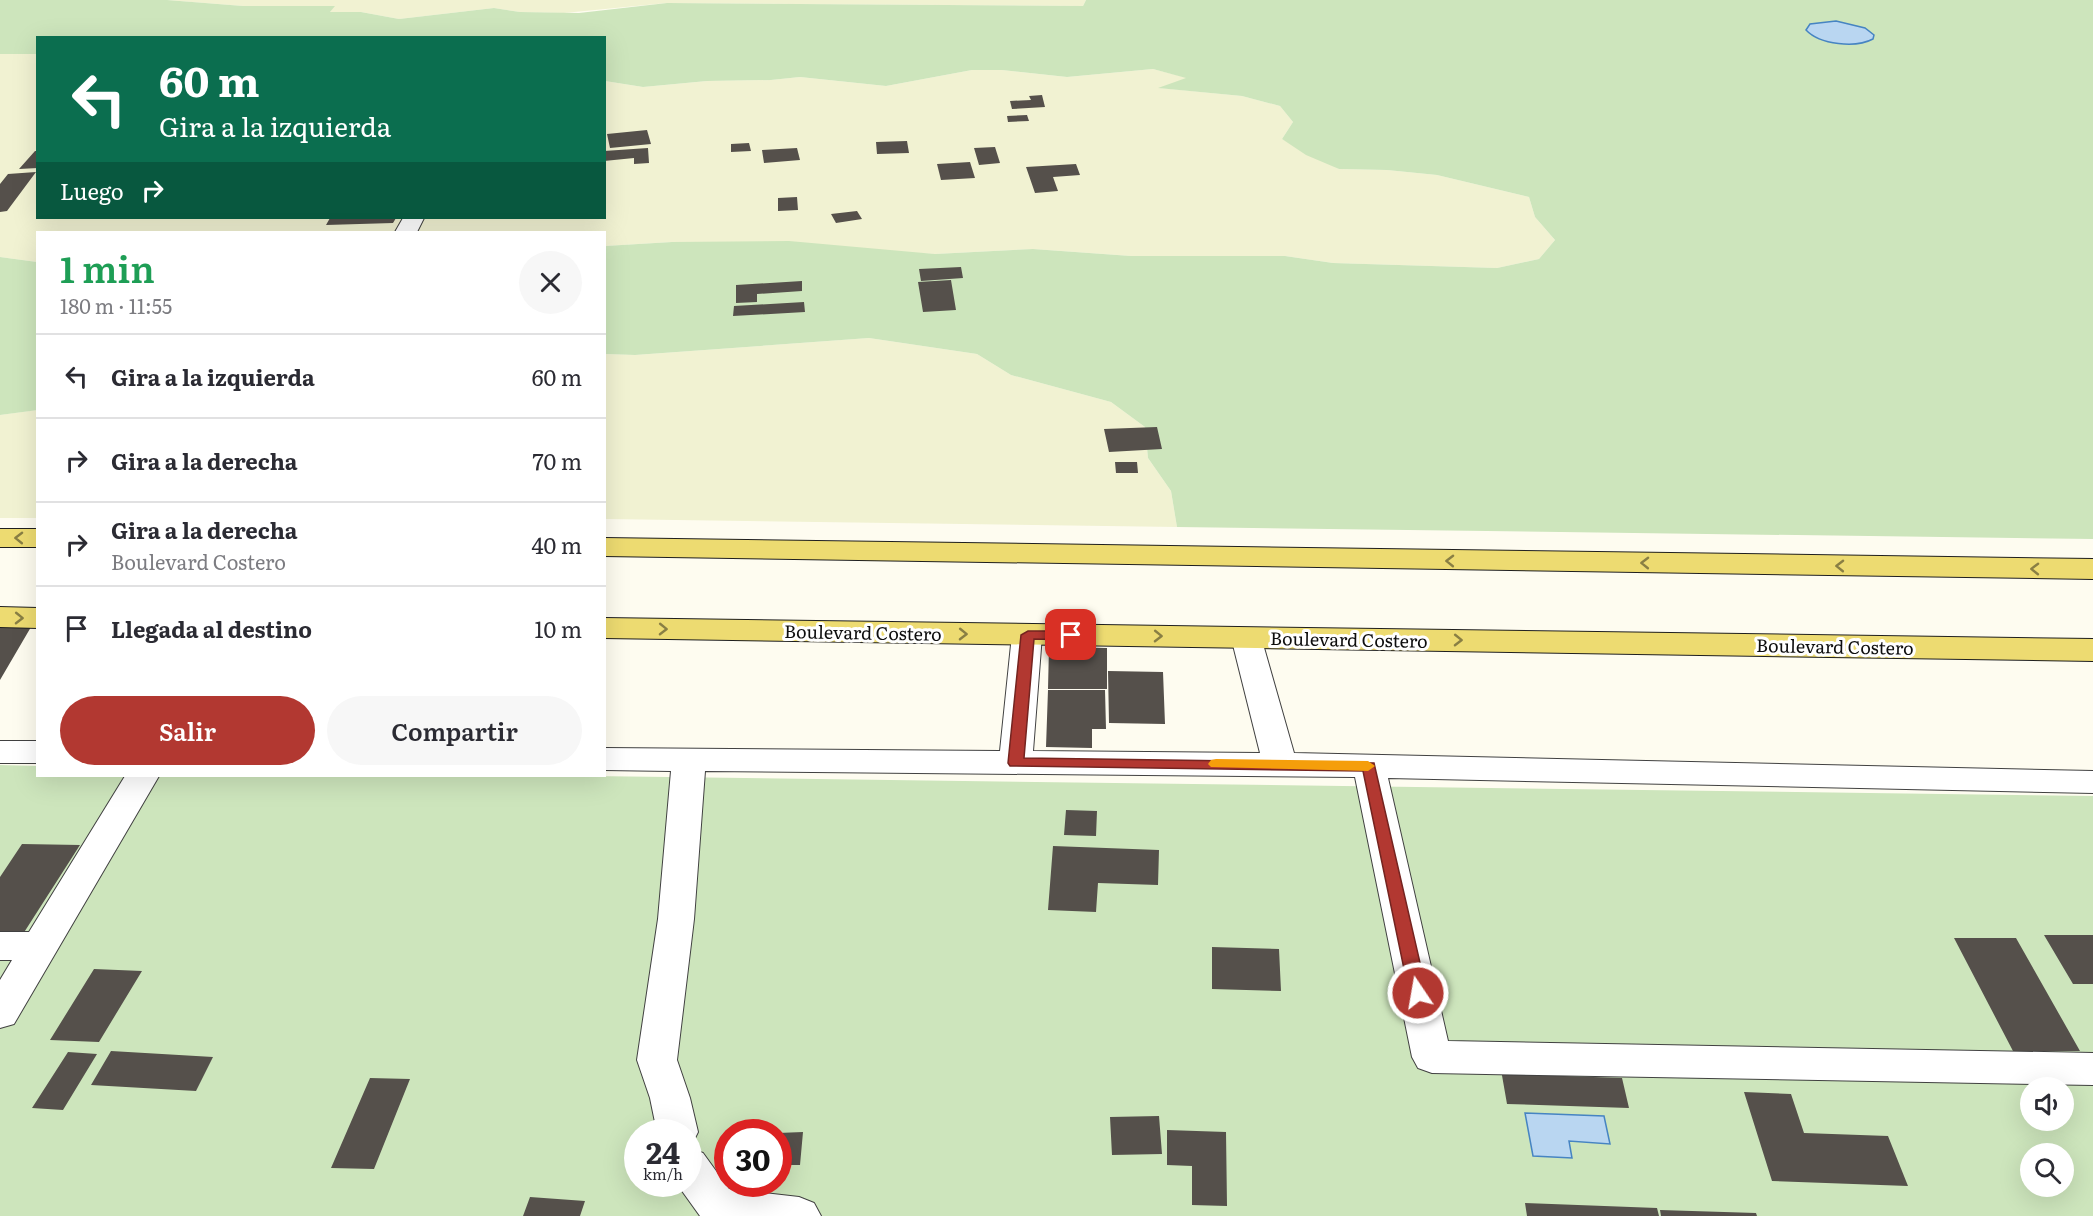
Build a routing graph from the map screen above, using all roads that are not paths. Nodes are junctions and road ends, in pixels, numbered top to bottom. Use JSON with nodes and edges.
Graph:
{"nodes":[{"id":1,"x":0,"y":538,"type":"edge"},
{"id":2,"x":36,"y":538,"type":"edge"},
{"id":3,"x":606,"y":547,"type":"edge"},
{"id":4,"x":2093,"y":570,"type":"edge"},
{"id":5,"x":0,"y":617,"type":"edge"},
{"id":6,"x":36,"y":618,"type":"edge"},
{"id":7,"x":606,"y":628,"type":"edge"},
{"id":8,"x":1028,"y":635,"type":"junction"},
{"id":9,"x":1246,"y":637,"type":"junction"},
{"id":10,"x":2093,"y":650,"type":"edge"},
{"id":11,"x":0,"y":752,"type":"edge"},
{"id":12,"x":36,"y":752,"type":"edge"},
{"id":13,"x":606,"y":759,"type":"edge"},
{"id":14,"x":689,"y":760,"type":"junction"},
{"id":15,"x":1016,"y":763,"type":"junction"},
{"id":16,"x":1280,"y":764,"type":"junction"},
{"id":17,"x":1369,"y":766,"type":"junction"},
{"id":18,"x":141,"y":777,"type":"edge"},
{"id":19,"x":2093,"y":782,"type":"edge"},
{"id":20,"x":0,"y":946,"type":"edge"},
{"id":21,"x":39,"y":946,"type":"junction"},
{"id":22,"x":0,"y":1013,"type":"edge"},
{"id":23,"x":2093,"y":1069,"type":"edge"},
{"id":24,"x":674,"y":1119,"type":"edge"},
{"id":25,"x":702,"y":1185,"type":"edge"},
{"id":26,"x":799,"y":1216,"type":"edge"}],
"edges":[{"from":2,"to":1,"type":"main road","one_way":true},
{"from":4,"to":3,"type":"main road","one_way":true},
{"from":5,"to":6,"type":"main road","one_way":true},
{"from":7,"to":8,"type":"main road","name":"Boulevard Costero","one_way":true},
{"from":8,"to":9,"type":"main road","name":"Boulevard Costero","one_way":true},
{"from":8,"to":15,"type":"street"},
{"from":9,"to":10,"type":"main road","name":"Boulevard Costero","one_way":true},
{"from":9,"to":16,"type":"street"},
{"from":11,"to":12,"type":"street"},
{"from":13,"to":14,"type":"street"},
{"from":14,"to":15,"type":"street"},
{"from":14,"to":24,"type":"street"},
{"from":15,"to":16,"type":"street"},
{"from":16,"to":17,"type":"street"},
{"from":17,"to":19,"type":"street"},
{"from":17,"to":23,"type":"street"},
{"from":18,"to":21,"type":"street"},
{"from":20,"to":21,"type":"street"},
{"from":21,"to":22,"type":"street"},
{"from":25,"to":26,"type":"street"}]}
